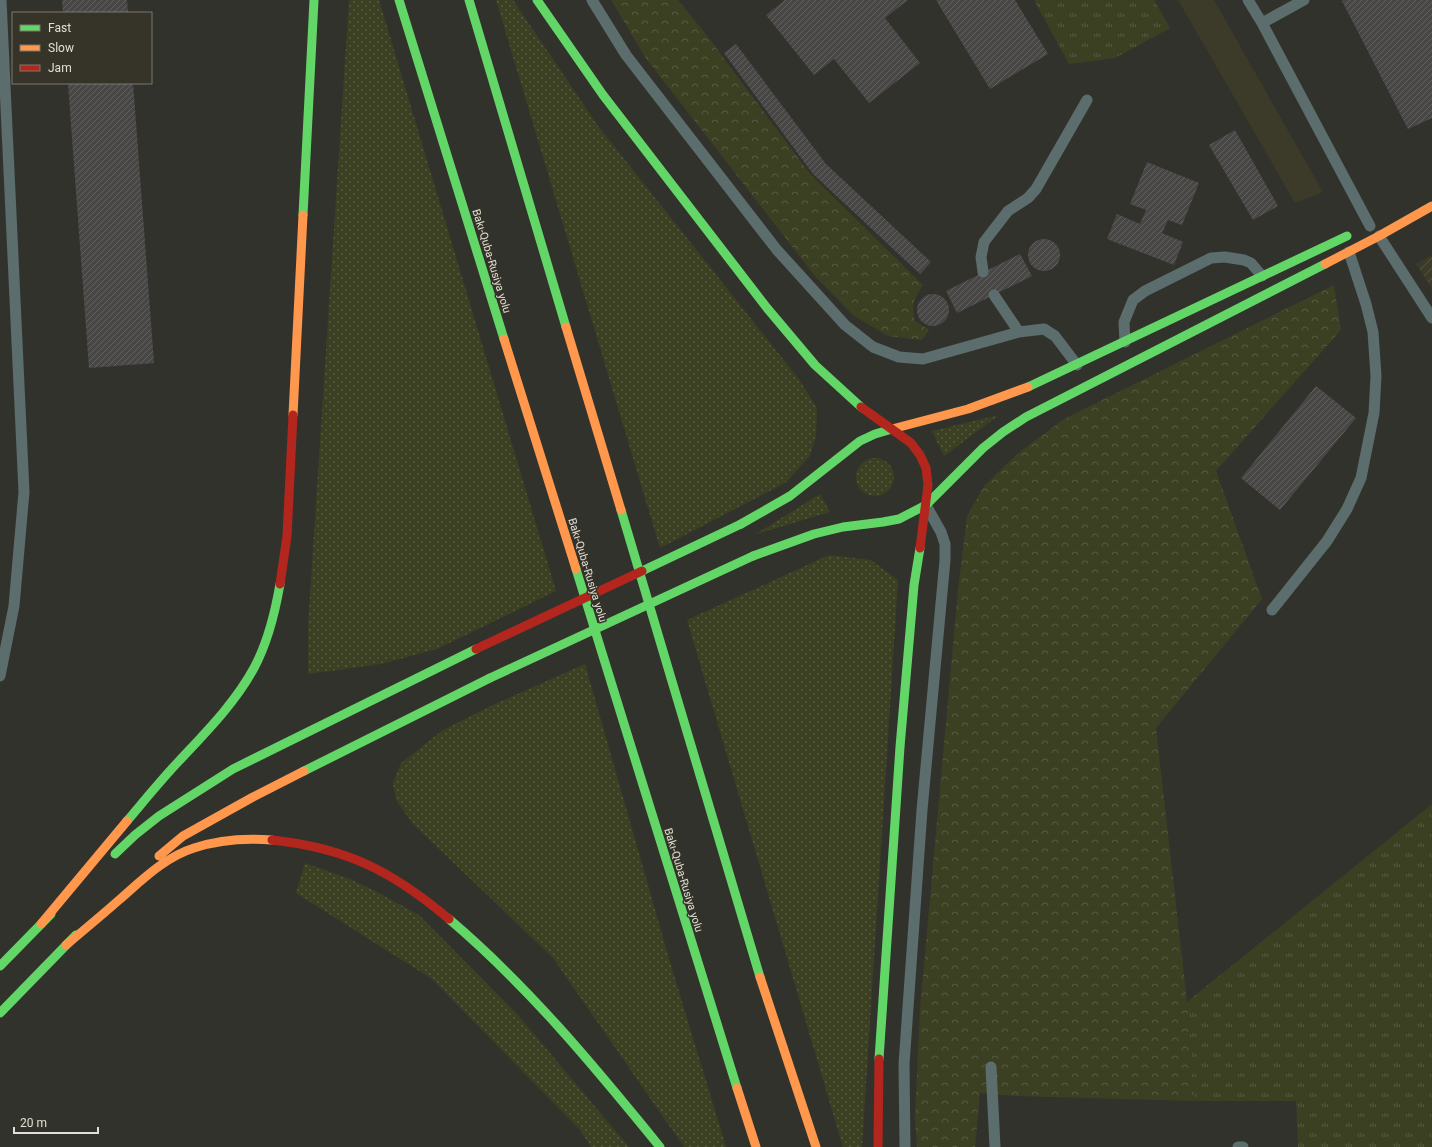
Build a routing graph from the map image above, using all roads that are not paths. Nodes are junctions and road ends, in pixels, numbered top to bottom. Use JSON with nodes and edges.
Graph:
{"nodes":[{"id":1,"x":1,"y":0,"type":"edge"},
{"id":2,"x":314,"y":0,"type":"edge"},
{"id":3,"x":399,"y":0,"type":"edge"},
{"id":4,"x":469,"y":0,"type":"edge"},
{"id":5,"x":537,"y":0,"type":"edge"},
{"id":6,"x":592,"y":0,"type":"edge"},
{"id":7,"x":1248,"y":0,"type":"edge"},
{"id":8,"x":1304,"y":0,"type":"edge"},
{"id":9,"x":1262,"y":24,"type":"junction"},
{"id":10,"x":1087,"y":100,"type":"dead end"},
{"id":11,"x":1432,"y":198,"type":"edge"},
{"id":12,"x":1432,"y":206,"type":"edge"},
{"id":13,"x":1411,"y":207,"type":"dead end"},
{"id":14,"x":1366,"y":227,"type":"joint"},
{"id":15,"x":1379,"y":236,"type":"junction"},
{"id":16,"x":1349,"y":252,"type":"junction"},
{"id":17,"x":983,"y":272,"type":"dead end"},
{"id":18,"x":1262,"y":276,"type":"junction"},
{"id":19,"x":1270,"y":292,"type":"junction"},
{"id":20,"x":994,"y":295,"type":"dead end"},
{"id":21,"x":1432,"y":318,"type":"edge"},
{"id":22,"x":1019,"y":332,"type":"junction"},
{"id":23,"x":1130,"y":351,"type":"junction"},
{"id":24,"x":1077,"y":365,"type":"junction"},
{"id":25,"x":892,"y":429,"type":"junction"},
{"id":26,"x":926,"y":505,"type":"junction"},
{"id":27,"x":1272,"y":610,"type":"dead end"},
{"id":28,"x":0,"y":676,"type":"edge"},
{"id":29,"x":107,"y":861,"type":"dead end"},
{"id":30,"x":96,"y":872,"type":"dead end"},
{"id":31,"x":41,"y":924,"type":"junction"},
{"id":32,"x":66,"y":945,"type":"junction"},
{"id":33,"x":0,"y":966,"type":"edge"},
{"id":34,"x":0,"y":1012,"type":"edge"},
{"id":35,"x":991,"y":1066,"type":"dead end"},
{"id":36,"x":660,"y":1147,"type":"edge"},
{"id":37,"x":756,"y":1147,"type":"edge"},
{"id":38,"x":816,"y":1147,"type":"edge"},
{"id":39,"x":878,"y":1147,"type":"edge"},
{"id":40,"x":905,"y":1147,"type":"edge"},
{"id":41,"x":994,"y":1147,"type":"edge"},
{"id":42,"x":1238,"y":1147,"type":"edge"},
{"id":43,"x":1243,"y":1147,"type":"edge"}],
"edges":[{"from":1,"to":28,"type":"lane"},
{"from":2,"to":31,"type":"main road"},
{"from":3,"to":37,"type":"main road","name":"Bakı-Quba-Rusiya yolu"},
{"from":4,"to":38,"type":"main road"},
{"from":5,"to":25,"type":"main road"},
{"from":6,"to":22,"type":"lane"},
{"from":7,"to":9,"type":"lane"},
{"from":8,"to":9,"type":"lane"},
{"from":9,"to":14,"type":"lane"},
{"from":10,"to":17,"type":"lane"},
{"from":11,"to":13,"type":"main road"},
{"from":12,"to":15,"type":"main road"},
{"from":14,"to":18,"type":"main road"},
{"from":15,"to":16,"type":"main road"},
{"from":15,"to":21,"type":"lane"},
{"from":16,"to":19,"type":"main road"},
{"from":16,"to":27,"type":"lane"},
{"from":18,"to":19,"type":"main road"},
{"from":18,"to":23,"type":"main road"},
{"from":18,"to":23,"type":"lane"},
{"from":19,"to":23,"type":"main road"},
{"from":20,"to":22,"type":"lane"},
{"from":22,"to":24,"type":"lane"},
{"from":23,"to":24,"type":"main road"},
{"from":23,"to":26,"type":"main road"},
{"from":24,"to":25,"type":"main road"},
{"from":25,"to":26,"type":"main road"},
{"from":25,"to":29,"type":"main road","bridge":true},
{"from":26,"to":32,"type":"main road","bridge":true},
{"from":26,"to":39,"type":"main road"},
{"from":26,"to":40,"type":"lane"},
{"from":30,"to":31,"type":"main road"},
{"from":31,"to":33,"type":"main road"},
{"from":32,"to":34,"type":"main road"},
{"from":32,"to":36,"type":"main road"},
{"from":35,"to":41,"type":"lane"},
{"from":42,"to":43,"type":"lane"}]}
